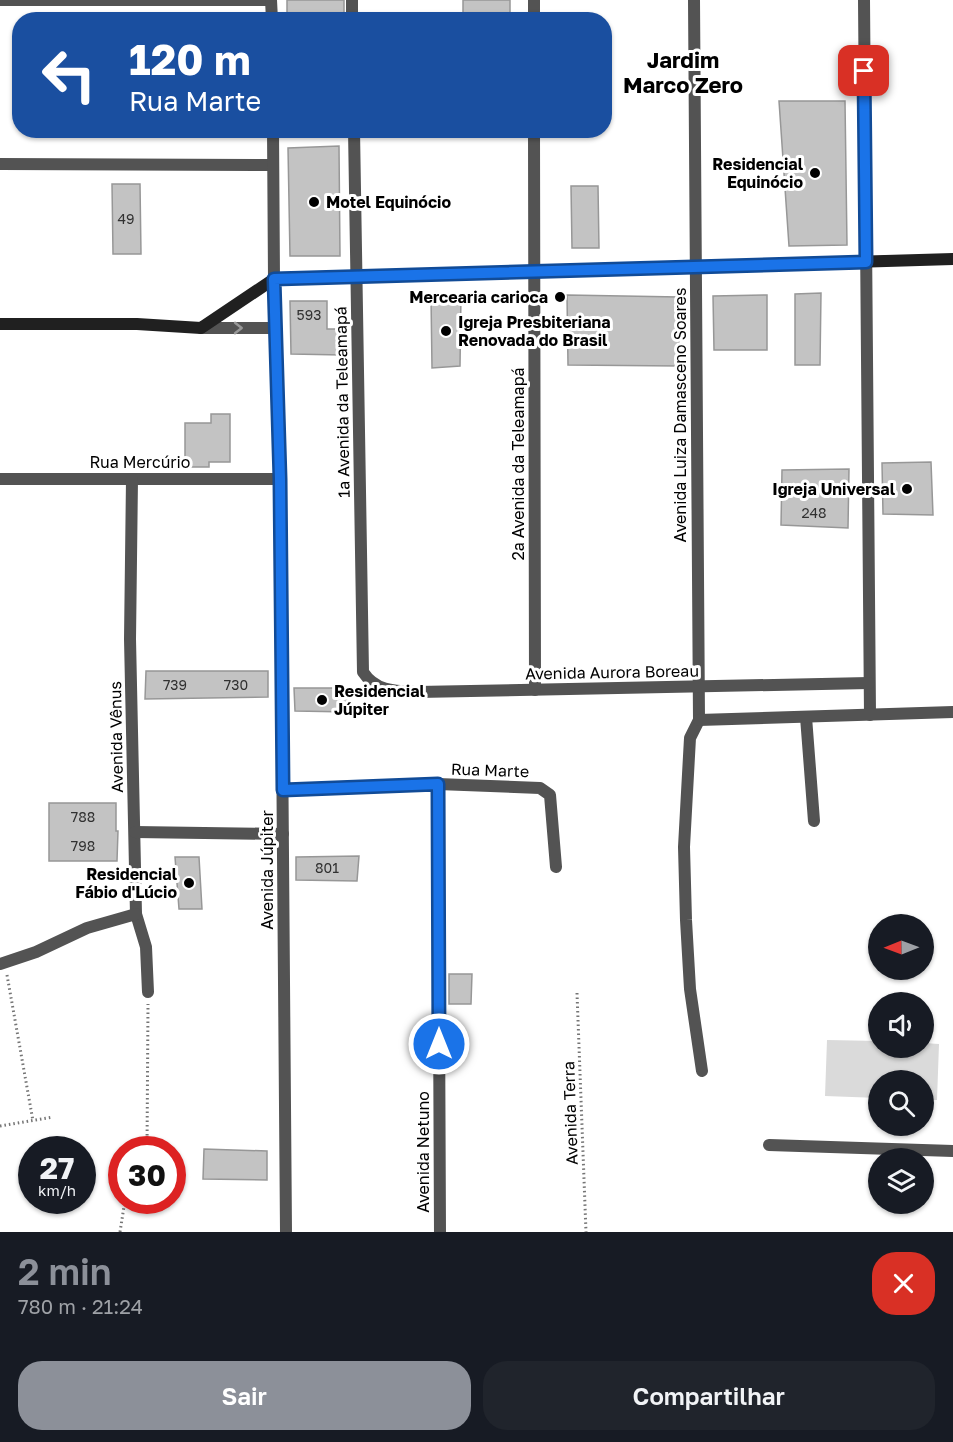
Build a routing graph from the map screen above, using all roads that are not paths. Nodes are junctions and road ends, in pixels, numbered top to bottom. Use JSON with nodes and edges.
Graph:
{"nodes":[{"id":1,"x":0,"y":0,"type":"edge"},
{"id":2,"x":271,"y":0,"type":"edge"},
{"id":3,"x":694,"y":0,"type":"edge"},
{"id":4,"x":864,"y":0,"type":"edge"},
{"id":5,"x":273,"y":138,"type":"edge"},
{"id":6,"x":354,"y":138,"type":"edge"},
{"id":7,"x":534,"y":138,"type":"edge"},
{"id":8,"x":0,"y":164,"type":"edge"},
{"id":9,"x":273,"y":165,"type":"junction"},
{"id":10,"x":953,"y":260,"type":"edge"},
{"id":11,"x":866,"y":262,"type":"junction"},
{"id":12,"x":696,"y":267,"type":"junction"},
{"id":13,"x":535,"y":272,"type":"junction"},
{"id":14,"x":356,"y":276,"type":"junction"},
{"id":15,"x":274,"y":279,"type":"junction"},
{"id":16,"x":0,"y":324,"type":"edge"},
{"id":17,"x":201,"y":328,"type":"junction"},
{"id":18,"x":276,"y":328,"type":"junction"},
{"id":19,"x":0,"y":479,"type":"edge"},
{"id":20,"x":132,"y":479,"type":"junction"},
{"id":21,"x":280,"y":479,"type":"junction"},
{"id":22,"x":363,"y":672,"type":"joint"},
{"id":23,"x":869,"y":683,"type":"junction"},
{"id":24,"x":699,"y":686,"type":"junction"},
{"id":25,"x":535,"y":690,"type":"junction"},
{"id":26,"x":953,"y":712,"type":"edge"},
{"id":27,"x":870,"y":715,"type":"junction"},
{"id":28,"x":806,"y":717,"type":"junction"},
{"id":29,"x":699,"y":720,"type":"junction"},
{"id":30,"x":438,"y":784,"type":"junction"},
{"id":31,"x":283,"y":790,"type":"junction"},
{"id":32,"x":814,"y":821,"type":"dead end"},
{"id":33,"x":135,"y":832,"type":"junction"},
{"id":34,"x":282,"y":834,"type":"junction"},
{"id":35,"x":556,"y":867,"type":"dead end"},
{"id":36,"x":136,"y":914,"type":"junction"},
{"id":37,"x":3,"y":963,"type":"edge"},
{"id":38,"x":148,"y":992,"type":"road end"},
{"id":39,"x":702,"y":1071,"type":"dead end"},
{"id":40,"x":770,"y":1145,"type":"dead end"},
{"id":41,"x":953,"y":1151,"type":"edge"},
{"id":42,"x":286,"y":1232,"type":"edge"},
{"id":43,"x":440,"y":1232,"type":"edge"}],
"edges":[{"from":1,"to":2,"type":"street"},
{"from":3,"to":12,"type":"street","name":"Avenida Luiza Damasceno Soares"},
{"from":4,"to":11,"type":"street"},
{"from":5,"to":9,"type":"street","name":"Avenida Júpiter"},
{"from":6,"to":14,"type":"street","name":"1a Avenida da Teleamapá"},
{"from":7,"to":13,"type":"street","name":"2a Avenida da Teleamapá"},
{"from":8,"to":9,"type":"street"},
{"from":9,"to":15,"type":"street","name":"Avenida Júpiter"},
{"from":10,"to":11,"type":"main road"},
{"from":11,"to":12,"type":"main road"},
{"from":11,"to":23,"type":"street"},
{"from":12,"to":13,"type":"main road"},
{"from":12,"to":24,"type":"street","name":"Avenida Luiza Damasceno Soares"},
{"from":13,"to":14,"type":"main road"},
{"from":13,"to":25,"type":"street","name":"2a Avenida da Teleamapá"},
{"from":14,"to":15,"type":"main road"},
{"from":14,"to":22,"type":"street","name":"1a Avenida da Teleamapá"},
{"from":15,"to":17,"type":"main road"},
{"from":15,"to":18,"type":"street","name":"Avenida Júpiter"},
{"from":16,"to":17,"type":"main road"},
{"from":17,"to":18,"type":"street","one_way":true},
{"from":18,"to":21,"type":"street","name":"Avenida Júpiter"},
{"from":19,"to":20,"type":"street","name":"Rua Mercúrio"},
{"from":20,"to":21,"type":"street","name":"Rua Mercúrio"},
{"from":20,"to":33,"type":"street","name":"Avenida Vênus"},
{"from":21,"to":31,"type":"street","name":"Avenida Júpiter"},
{"from":22,"to":25,"type":"street","name":"Avenida Aurora Boreau"},
{"from":23,"to":24,"type":"street","name":"Avenida Aurora Boreau"},
{"from":23,"to":27,"type":"street"},
{"from":24,"to":25,"type":"street","name":"Avenida Aurora Boreau"},
{"from":24,"to":29,"type":"street","name":"Avenida Luiza Damasceno Soares"},
{"from":26,"to":27,"type":"street"},
{"from":27,"to":28,"type":"street"},
{"from":28,"to":29,"type":"street"},
{"from":28,"to":32,"type":"street"},
{"from":29,"to":39,"type":"street","name":"Avenida Luiza Damasceno Soares"},
{"from":30,"to":31,"type":"street","name":"Rua Marte"},
{"from":30,"to":35,"type":"street","name":"Rua Marte"},
{"from":30,"to":43,"type":"street","name":"Avenida Netuno"},
{"from":31,"to":34,"type":"street","name":"Avenida Júpiter"},
{"from":33,"to":34,"type":"street"},
{"from":33,"to":36,"type":"street","name":"Avenida Vênus"},
{"from":34,"to":42,"type":"street","name":"Avenida Júpiter"},
{"from":36,"to":37,"type":"street"},
{"from":36,"to":38,"type":"street","name":"Avenida Vênus"},
{"from":40,"to":41,"type":"street"}]}
